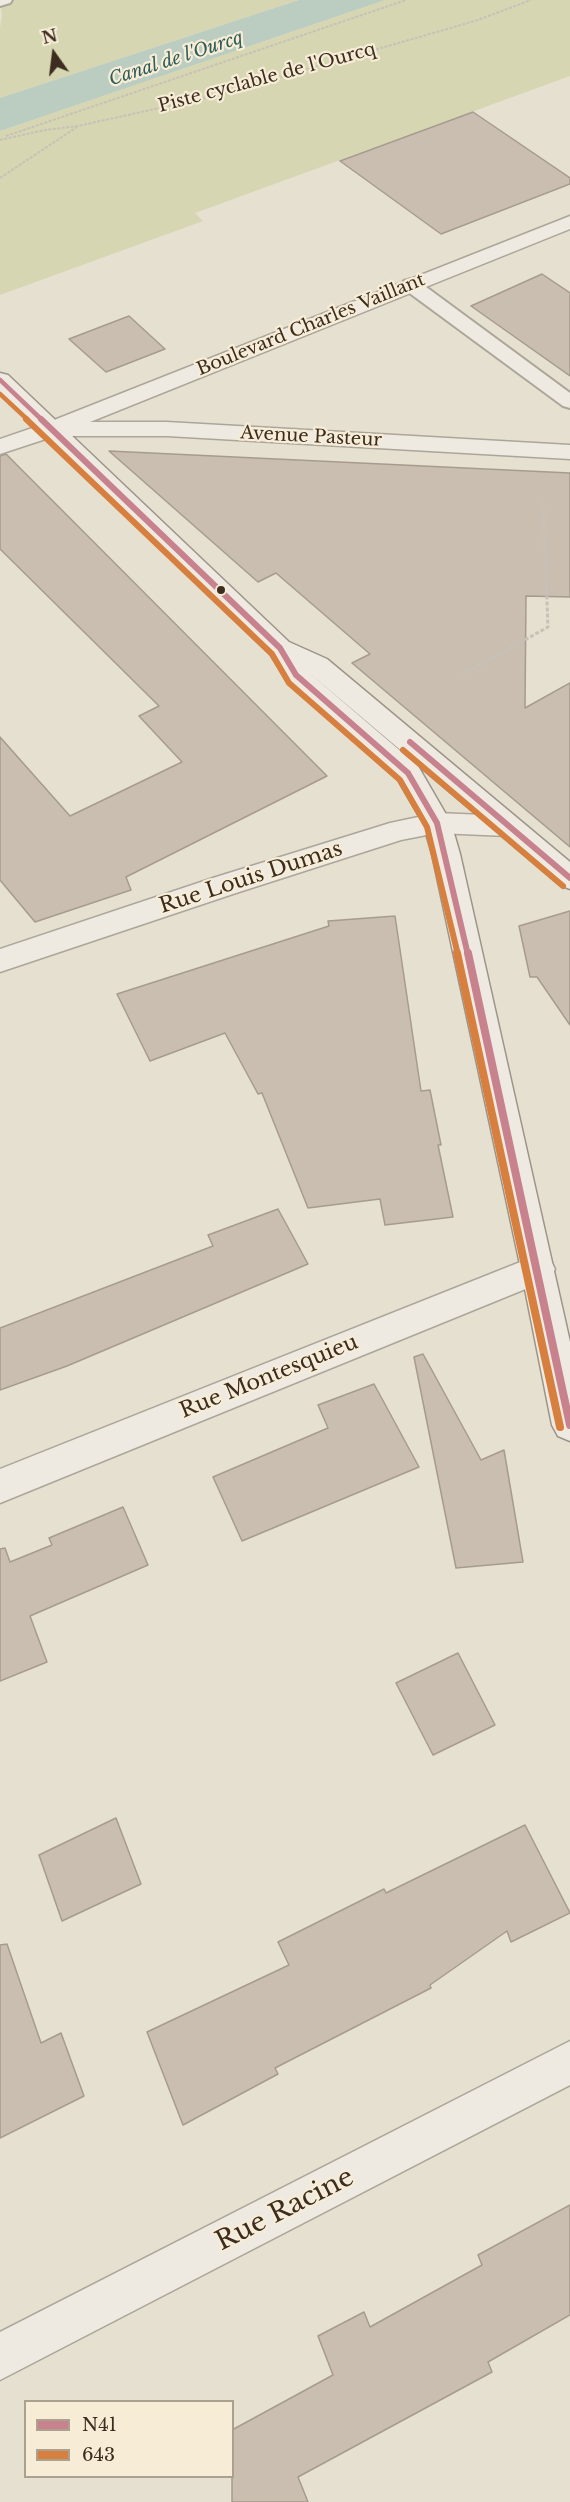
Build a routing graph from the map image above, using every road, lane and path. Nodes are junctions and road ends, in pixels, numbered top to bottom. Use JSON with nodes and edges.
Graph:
{"nodes":[{"id":1,"x":406,"y":0,"type":"edge"},
{"id":2,"x":531,"y":0,"type":"edge"},
{"id":3,"x":78,"y":126,"type":"junction"},
{"id":4,"x":0,"y":139,"type":"edge"},
{"id":5,"x":0,"y":178,"type":"edge"},
{"id":6,"x":570,"y":222,"type":"edge"},
{"id":7,"x":411,"y":285,"type":"junction"},
{"id":8,"x":0,"y":380,"type":"edge"},
{"id":9,"x":570,"y":402,"type":"edge"},
{"id":10,"x":52,"y":429,"type":"junction"},
{"id":11,"x":0,"y":447,"type":"edge"},
{"id":12,"x":570,"y":452,"type":"edge"},
{"id":13,"x":543,"y":501,"type":"dead end"},
{"id":14,"x":280,"y":648,"type":"junction"},
{"id":15,"x":462,"y":675,"type":"dead end"},
{"id":16,"x":437,"y":823,"type":"junction"},
{"id":17,"x":507,"y":826,"type":"junction"},
{"id":18,"x":570,"y":878,"type":"edge"},
{"id":19,"x":5,"y":952,"type":"edge"},
{"id":20,"x":538,"y":1269,"type":"junction"},
{"id":21,"x":570,"y":1425,"type":"edge"},
{"id":22,"x":0,"y":1486,"type":"edge"},
{"id":23,"x":570,"y":2062,"type":"edge"},
{"id":24,"x":0,"y":2357,"type":"edge"}],
"edges":[{"from":1,"to":4,"type":"path"},
{"from":2,"to":3,"type":"path","name":"Piste cyclable de l'Ourcq"},
{"from":3,"to":4,"type":"path","name":"Piste cyclable de l'Ourcq"},
{"from":3,"to":5,"type":"path"},
{"from":6,"to":7,"type":"street","name":"Boulevard Charles Vaillant"},
{"from":7,"to":9,"type":"lane"},
{"from":7,"to":10,"type":"street","name":"Boulevard Charles Vaillant"},
{"from":8,"to":10,"type":"street"},
{"from":10,"to":11,"type":"street","name":"Boulevard Charles Vaillant"},
{"from":10,"to":12,"type":"street","name":"Avenue Pasteur"},
{"from":10,"to":14,"type":"street"},
{"from":13,"to":15,"type":"path"},
{"from":14,"to":16,"type":"street"},
{"from":14,"to":17,"type":"street"},
{"from":16,"to":17,"type":"street","name":"Rue Louis Dumas"},
{"from":16,"to":19,"type":"street","name":"Rue Louis Dumas"},
{"from":16,"to":20,"type":"street"},
{"from":17,"to":18,"type":"street"},
{"from":20,"to":21,"type":"street"},
{"from":20,"to":22,"type":"street","name":"Rue Montesquieu"},
{"from":23,"to":24,"type":"street","name":"Rue Racine"}]}
